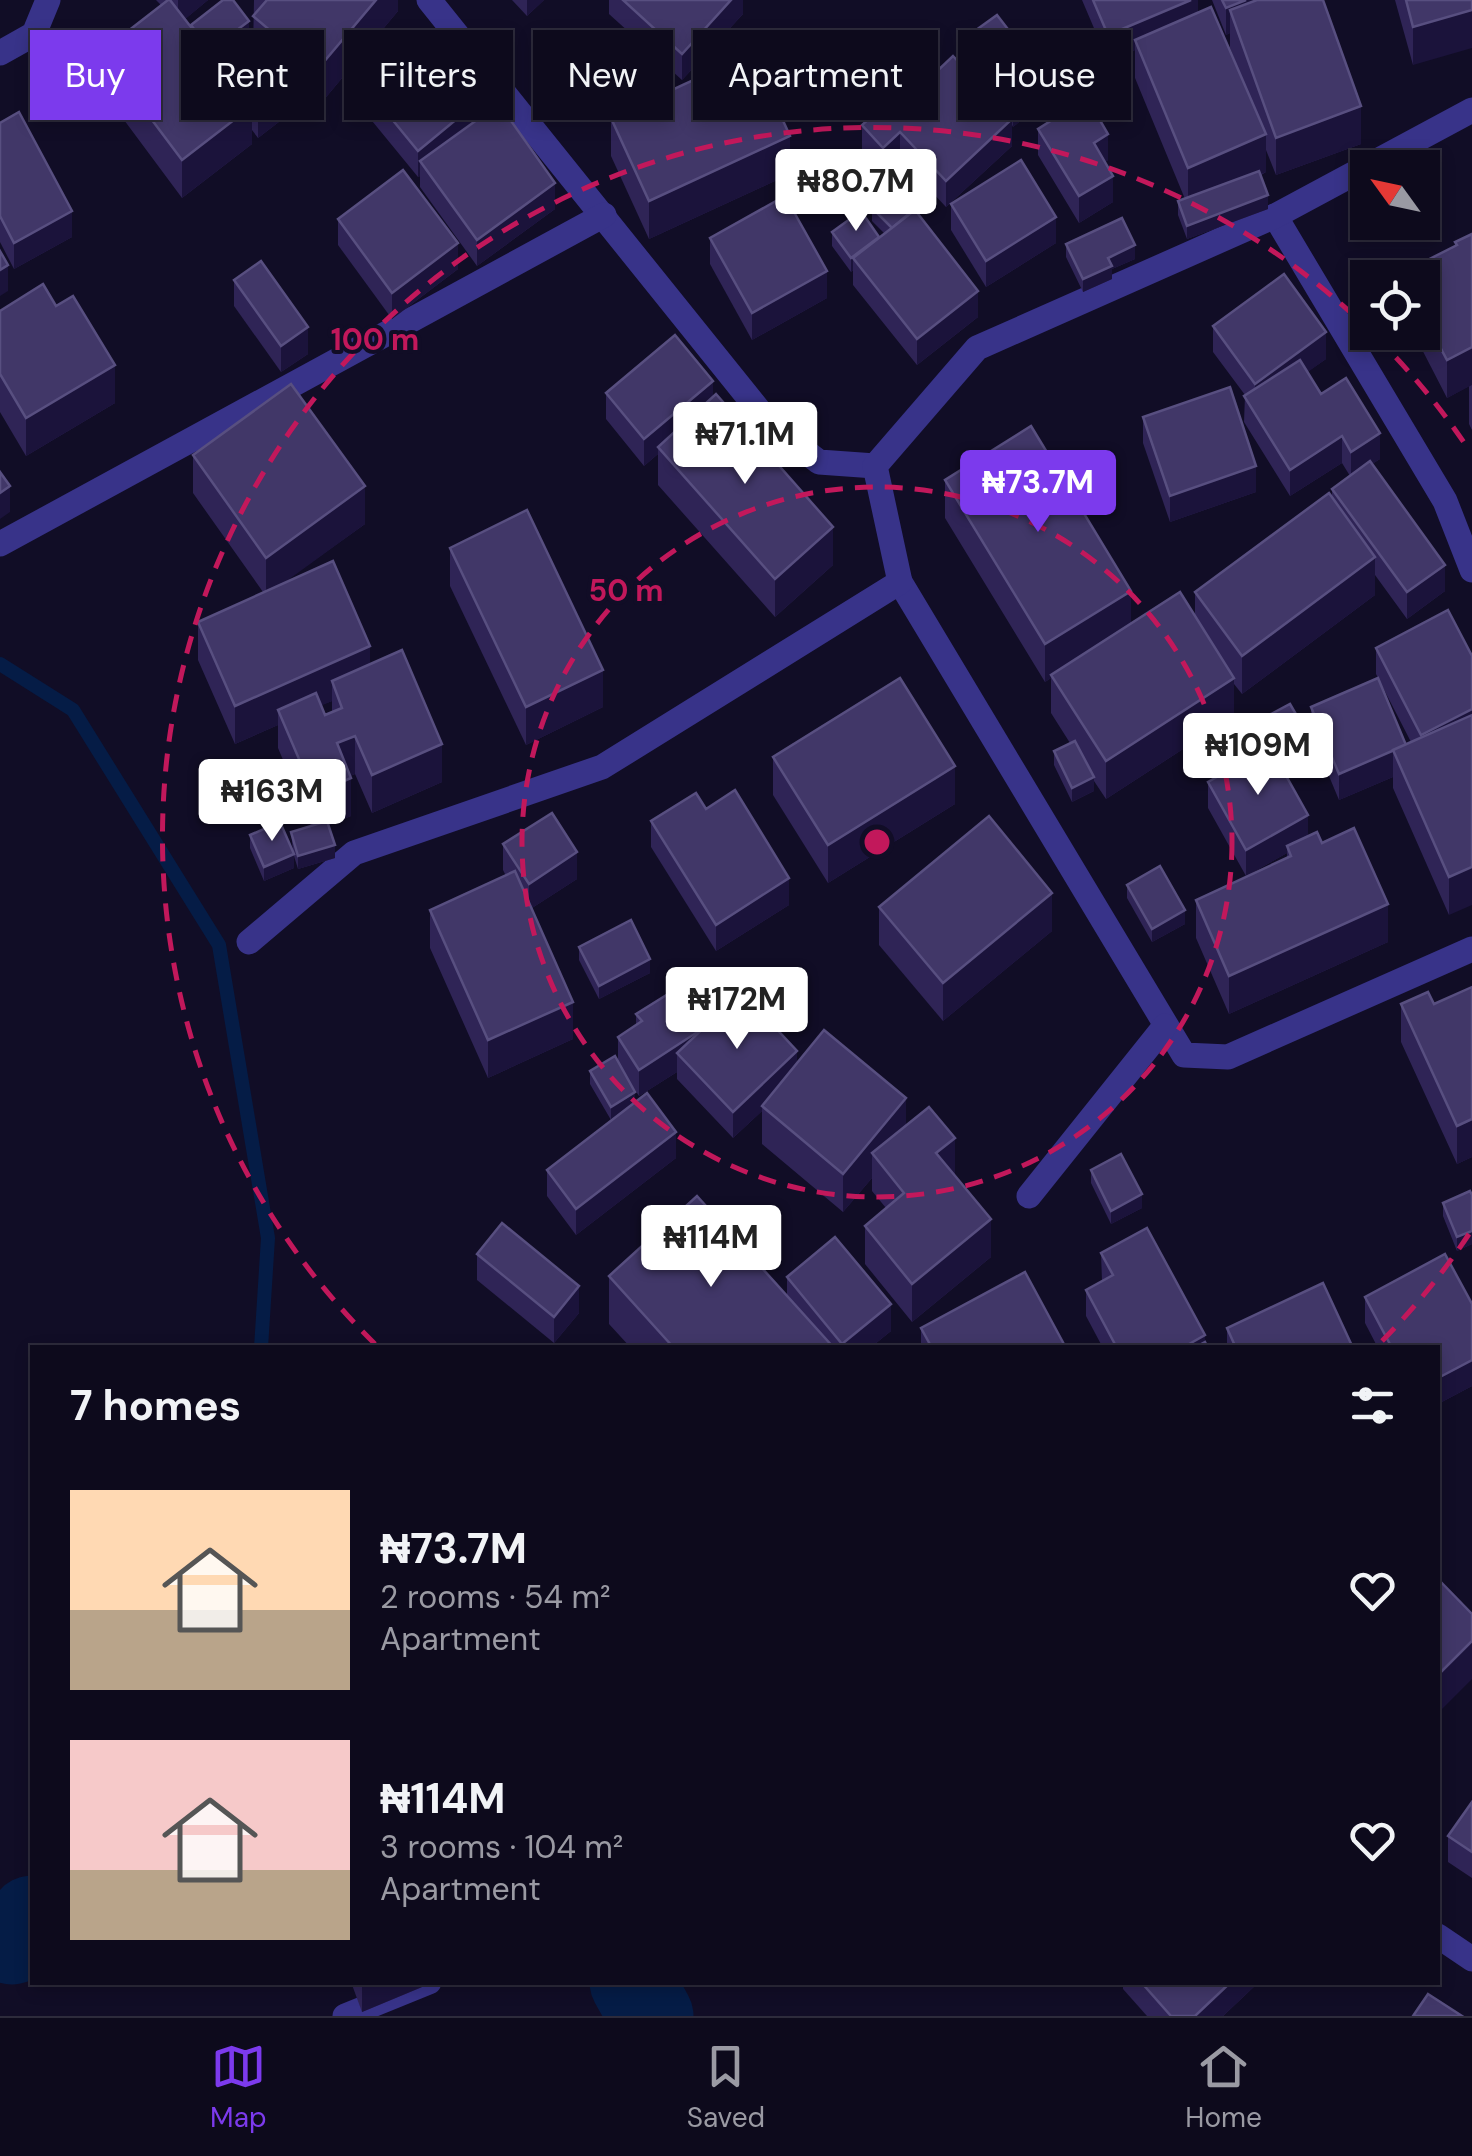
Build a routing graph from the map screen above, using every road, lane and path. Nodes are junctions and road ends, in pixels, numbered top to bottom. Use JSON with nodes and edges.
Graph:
{"nodes":[{"id":1,"x":48,"y":0,"type":"edge"},
{"id":2,"x":429,"y":0,"type":"edge"},
{"id":3,"x":0,"y":53,"type":"edge"},
{"id":4,"x":1472,"y":110,"type":"edge"},
{"id":5,"x":604,"y":215,"type":"junction"},
{"id":6,"x":1275,"y":216,"type":"junction"},
{"id":7,"x":875,"y":466,"type":"junction"},
{"id":8,"x":0,"y":544,"type":"edge"},
{"id":9,"x":1472,"y":570,"type":"edge"},
{"id":10,"x":900,"y":582,"type":"junction"},
{"id":11,"x":249,"y":942,"type":"dead end"},
{"id":12,"x":1472,"y":950,"type":"edge"},
{"id":13,"x":1166,"y":1026,"type":"junction"},
{"id":14,"x":1030,"y":1196,"type":"dead end"},
{"id":15,"x":1440,"y":1937,"type":"edge"},
{"id":16,"x":1472,"y":1959,"type":"edge"},
{"id":17,"x":422,"y":1985,"type":"edge"},
{"id":18,"x":345,"y":2016,"type":"edge"}],
"edges":[{"from":1,"to":3,"type":"street"},
{"from":2,"to":5,"type":"street"},
{"from":4,"to":6,"type":"street"},
{"from":5,"to":7,"type":"street"},
{"from":5,"to":8,"type":"street"},
{"from":6,"to":7,"type":"street"},
{"from":6,"to":9,"type":"street"},
{"from":7,"to":10,"type":"street"},
{"from":10,"to":11,"type":"street"},
{"from":10,"to":13,"type":"street"},
{"from":12,"to":13,"type":"street"},
{"from":13,"to":14,"type":"street"},
{"from":15,"to":16,"type":"street"},
{"from":17,"to":18,"type":"street"}]}
